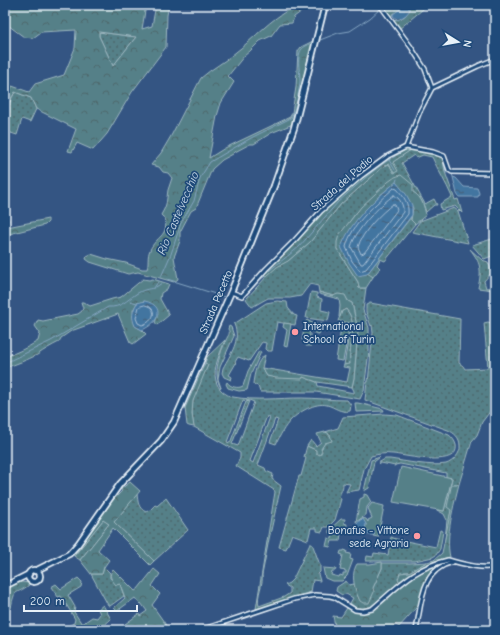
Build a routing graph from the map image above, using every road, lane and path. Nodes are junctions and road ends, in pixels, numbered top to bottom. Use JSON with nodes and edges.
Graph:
{"nodes":[{"id":1,"x":325,"y":5,"type":"edge"},
{"id":2,"x":380,"y":5,"type":"edge"},
{"id":3,"x":495,"y":59,"type":"edge"},
{"id":4,"x":432,"y":88,"type":"junction"},
{"id":5,"x":406,"y":146,"type":"junction"},
{"id":6,"x":495,"y":173,"type":"edge"},
{"id":7,"x":231,"y":292,"type":"junction"},
{"id":8,"x":453,"y":562,"type":"junction"},
{"id":9,"x":49,"y":564,"type":"junction"},
{"id":10,"x":495,"y":566,"type":"edge"},
{"id":11,"x":35,"y":571,"type":"junction"},
{"id":12,"x":29,"y":574,"type":"junction"},
{"id":13,"x":40,"y":576,"type":"junction"},
{"id":14,"x":30,"y":581,"type":"junction"},
{"id":15,"x":14,"y":582,"type":"junction"},
{"id":16,"x":5,"y":586,"type":"edge"},
{"id":17,"x":201,"y":630,"type":"edge"},
{"id":18,"x":416,"y":630,"type":"edge"}],
"edges":[{"from":1,"to":7,"type":"main road","name":"Strada Pecetto"},
{"from":2,"to":4,"type":"street"},
{"from":3,"to":4,"type":"street"},
{"from":4,"to":5,"type":"street"},
{"from":5,"to":6,"type":"street"},
{"from":5,"to":7,"type":"street","name":"Strada del Podio"},
{"from":7,"to":9,"type":"main road","name":"Strada Pecetto"},
{"from":8,"to":10,"type":"street"},
{"from":8,"to":17,"type":"street"},
{"from":8,"to":18,"type":"street"},
{"from":9,"to":11,"type":"main road","name":"Strada Pecetto"},
{"from":9,"to":13,"type":"main road","name":"Strada Pecetto"},
{"from":11,"to":12,"type":"main road","name":"Strada Pecetto"},
{"from":11,"to":13,"type":"main road"},
{"from":12,"to":14,"type":"main road"},
{"from":12,"to":15,"type":"main road","name":"Strada Pecetto"},
{"from":13,"to":14,"type":"main road","name":"Strada Pecetto"},
{"from":14,"to":15,"type":"main road","name":"Strada Pecetto"},
{"from":15,"to":16,"type":"main road","name":"Strada Pecetto"}]}
